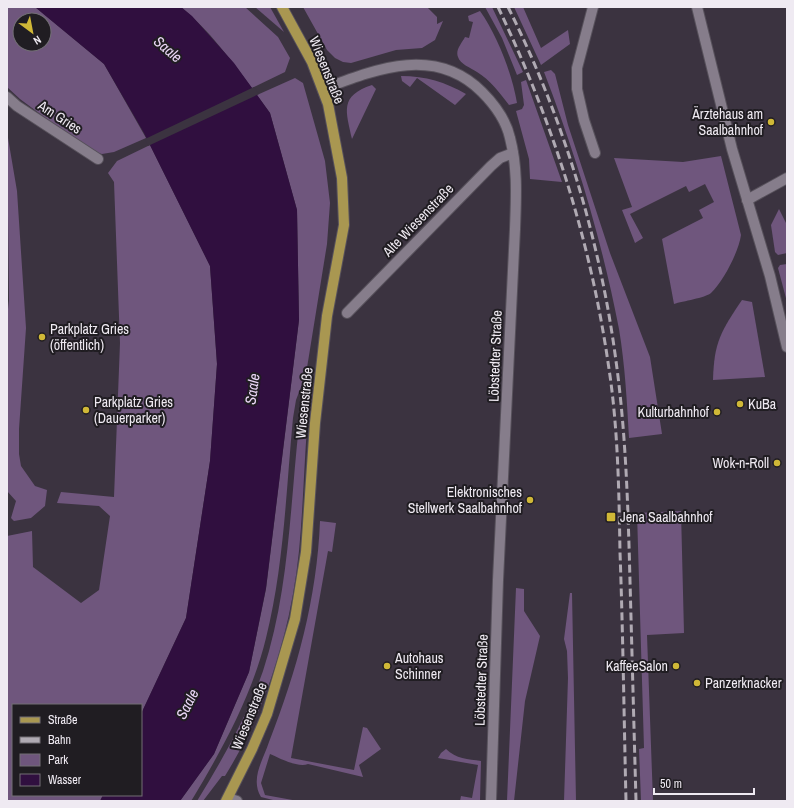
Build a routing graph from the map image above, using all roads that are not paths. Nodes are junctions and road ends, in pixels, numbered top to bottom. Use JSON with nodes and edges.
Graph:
{"nodes":[{"id":1,"x":282,"y":7,"type":"edge"},
{"id":2,"x":593,"y":7,"type":"edge"},
{"id":3,"x":697,"y":7,"type":"edge"},
{"id":4,"x":323,"y":89,"type":"junction"},
{"id":5,"x":7,"y":97,"type":"edge"},
{"id":6,"x":513,"y":153,"type":"junction"},
{"id":7,"x":595,"y":153,"type":"dead end"},
{"id":8,"x":98,"y":159,"type":"dead end"},
{"id":9,"x":787,"y":178,"type":"edge"},
{"id":10,"x":747,"y":200,"type":"junction"},
{"id":11,"x":347,"y":313,"type":"dead end"},
{"id":12,"x":787,"y":347,"type":"edge"},
{"id":13,"x":230,"y":800,"type":"edge"},
{"id":14,"x":491,"y":801,"type":"edge"}],
"edges":[{"from":1,"to":4,"type":"main road","name":"Wiesenstraße"},
{"from":2,"to":7,"type":"street"},
{"from":3,"to":10,"type":"street"},
{"from":4,"to":6,"type":"street","name":"Löbstedter Straße"},
{"from":4,"to":13,"type":"main road","name":"Wiesenstraße"},
{"from":5,"to":8,"type":"street","name":"Am Gries"},
{"from":6,"to":11,"type":"street","name":"Alte Wiesenstraße"},
{"from":6,"to":14,"type":"street","name":"Löbstedter Straße"},
{"from":9,"to":10,"type":"street"},
{"from":10,"to":12,"type":"street"}]}
